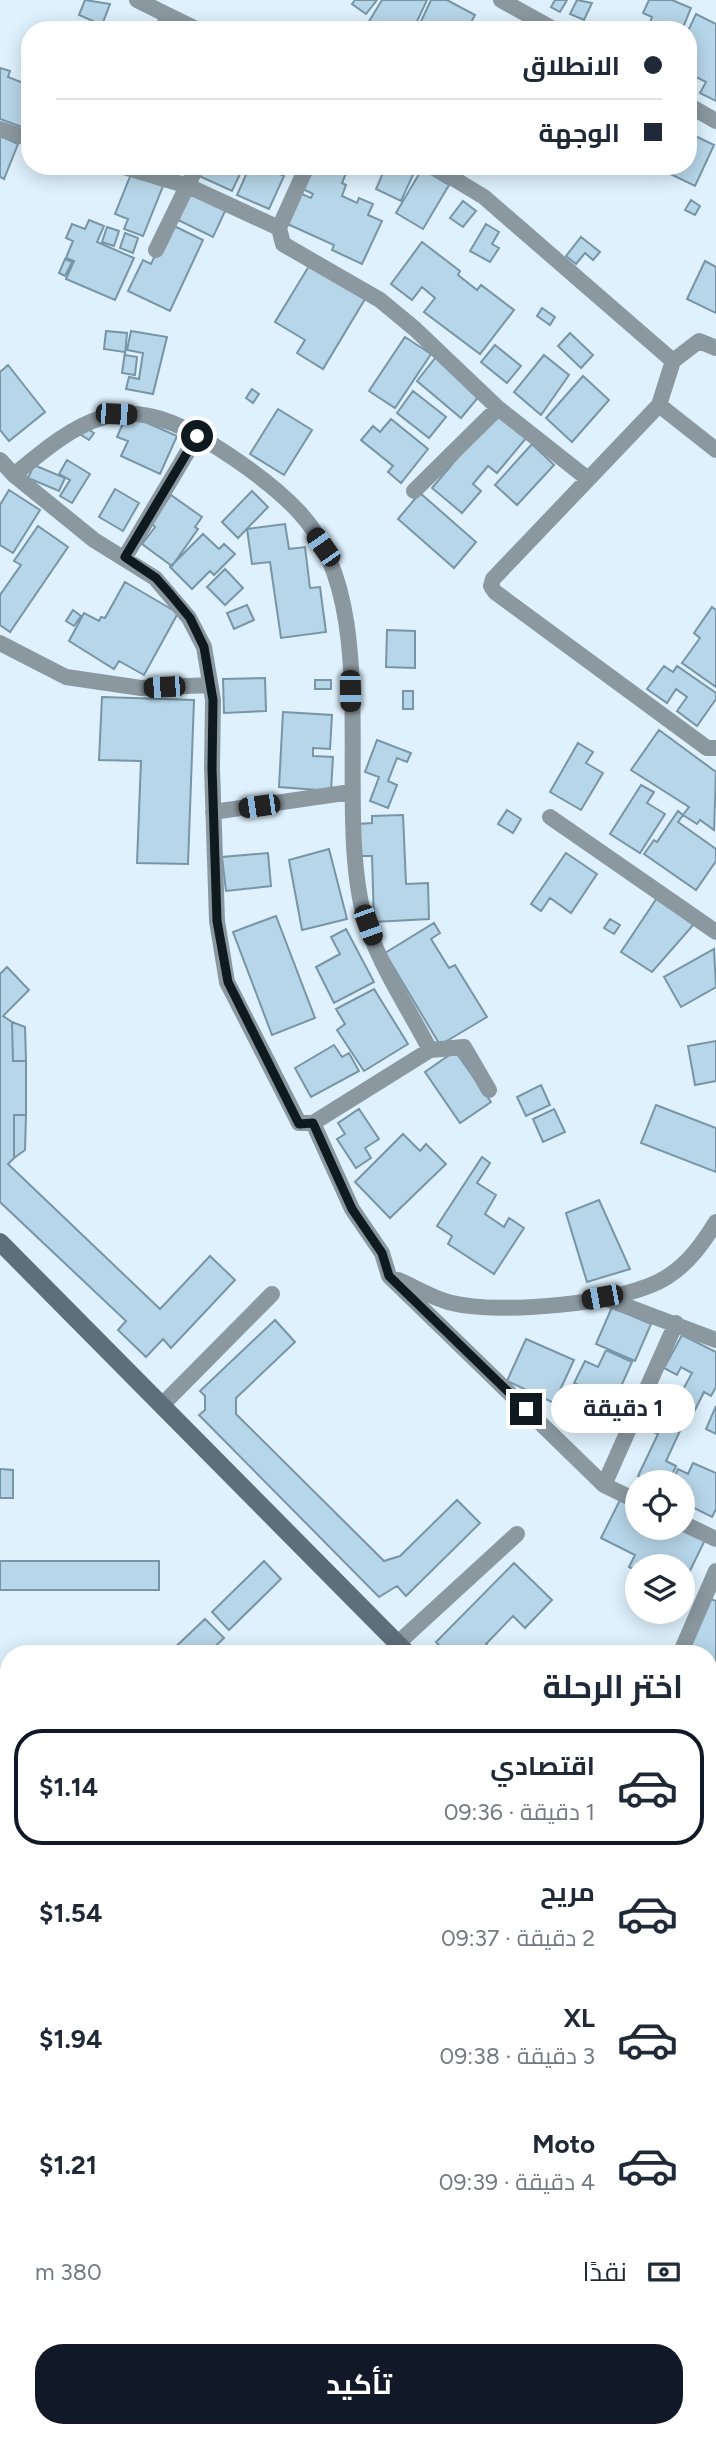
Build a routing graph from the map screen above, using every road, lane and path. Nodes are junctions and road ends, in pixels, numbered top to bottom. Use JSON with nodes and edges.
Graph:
{"nodes":[{"id":1,"x":138,"y":0,"type":"edge"},
{"id":2,"x":501,"y":0,"type":"edge"},
{"id":3,"x":522,"y":5,"type":"edge"},
{"id":4,"x":180,"y":21,"type":"edge"},
{"id":5,"x":543,"y":21,"type":"edge"},
{"id":6,"x":697,"y":110,"type":"edge"},
{"id":7,"x":716,"y":121,"type":"edge"},
{"id":8,"x":0,"y":129,"type":"edge"},
{"id":9,"x":21,"y":136,"type":"edge"},
{"id":10,"x":151,"y":175,"type":"edge"},
{"id":11,"x":193,"y":175,"type":"edge"},
{"id":12,"x":303,"y":175,"type":"edge"},
{"id":13,"x":448,"y":175,"type":"edge"},
{"id":14,"x":188,"y":186,"type":"junction"},
{"id":15,"x":279,"y":228,"type":"junction"},
{"id":16,"x":156,"y":250,"type":"dead end"},
{"id":17,"x":716,"y":348,"type":"edge"},
{"id":18,"x":673,"y":361,"type":"junction"},
{"id":19,"x":659,"y":405,"type":"junction"},
{"id":20,"x":498,"y":408,"type":"junction"},
{"id":21,"x":197,"y":436,"type":"junction"},
{"id":22,"x":716,"y":450,"type":"edge"},
{"id":23,"x":0,"y":460,"type":"edge"},
{"id":24,"x":14,"y":475,"type":"junction"},
{"id":25,"x":588,"y":479,"type":"junction"},
{"id":26,"x":414,"y":491,"type":"dead end"},
{"id":27,"x":125,"y":557,"type":"junction"},
{"id":28,"x":0,"y":643,"type":"edge"},
{"id":29,"x":210,"y":685,"type":"junction"},
{"id":30,"x":716,"y":748,"type":"edge"},
{"id":31,"x":351,"y":792,"type":"junction"},
{"id":32,"x":212,"y":812,"type":"junction"},
{"id":33,"x":551,"y":817,"type":"dead end"},
{"id":34,"x":716,"y":932,"type":"edge"},
{"id":35,"x":430,"y":1050,"type":"junction"},
{"id":36,"x":489,"y":1090,"type":"dead end"},
{"id":37,"x":313,"y":1123,"type":"junction"},
{"id":38,"x":716,"y":1222,"type":"edge"},
{"id":39,"x":0,"y":1242,"type":"edge"},
{"id":40,"x":389,"y":1276,"type":"junction"},
{"id":41,"x":272,"y":1294,"type":"dead end"},
{"id":42,"x":602,"y":1297,"type":"junction"},
{"id":43,"x":676,"y":1323,"type":"junction"},
{"id":44,"x":716,"y":1340,"type":"edge"},
{"id":45,"x":163,"y":1404,"type":"junction"},
{"id":46,"x":604,"y":1485,"type":"junction"},
{"id":47,"x":625,"y":1495,"type":"edge"},
{"id":48,"x":695,"y":1528,"type":"edge"},
{"id":49,"x":517,"y":1534,"type":"dead end"},
{"id":50,"x":716,"y":1539,"type":"edge"},
{"id":51,"x":716,"y":1571,"type":"edge"},
{"id":52,"x":713,"y":1588,"type":"edge"},
{"id":53,"x":400,"y":1645,"type":"edge"},
{"id":54,"x":406,"y":1645,"type":"edge"},
{"id":55,"x":684,"y":1645,"type":"edge"}],
"edges":[{"from":1,"to":4,"type":"street"},
{"from":2,"to":3,"type":"street"},
{"from":3,"to":5,"type":"street"},
{"from":6,"to":7,"type":"street"},
{"from":8,"to":9,"type":"street"},
{"from":10,"to":14,"type":"street"},
{"from":11,"to":14,"type":"street"},
{"from":12,"to":15,"type":"street"},
{"from":13,"to":18,"type":"street"},
{"from":14,"to":15,"type":"street"},
{"from":14,"to":16,"type":"street"},
{"from":15,"to":20,"type":"street"},
{"from":17,"to":18,"type":"street"},
{"from":18,"to":19,"type":"street"},
{"from":19,"to":22,"type":"street"},
{"from":19,"to":25,"type":"street"},
{"from":20,"to":25,"type":"street"},
{"from":20,"to":26,"type":"street"},
{"from":21,"to":24,"type":"street"},
{"from":21,"to":27,"type":"street"},
{"from":21,"to":31,"type":"street"},
{"from":23,"to":24,"type":"street"},
{"from":24,"to":27,"type":"street"},
{"from":25,"to":30,"type":"street"},
{"from":27,"to":29,"type":"street"},
{"from":28,"to":29,"type":"street"},
{"from":29,"to":32,"type":"street"},
{"from":31,"to":32,"type":"street"},
{"from":31,"to":35,"type":"street"},
{"from":32,"to":37,"type":"street"},
{"from":33,"to":34,"type":"street"},
{"from":35,"to":36,"type":"street"},
{"from":35,"to":37,"type":"street"},
{"from":37,"to":40,"type":"street"},
{"from":38,"to":42,"type":"street"},
{"from":39,"to":45,"type":"street"},
{"from":40,"to":42,"type":"street"},
{"from":40,"to":46,"type":"street"},
{"from":41,"to":45,"type":"street"},
{"from":42,"to":43,"type":"street"},
{"from":43,"to":44,"type":"street"},
{"from":43,"to":46,"type":"street"},
{"from":45,"to":53,"type":"street"},
{"from":46,"to":47,"type":"street"},
{"from":48,"to":50,"type":"street"},
{"from":49,"to":54,"type":"street"},
{"from":51,"to":52,"type":"street"},
{"from":52,"to":55,"type":"street"}]}
